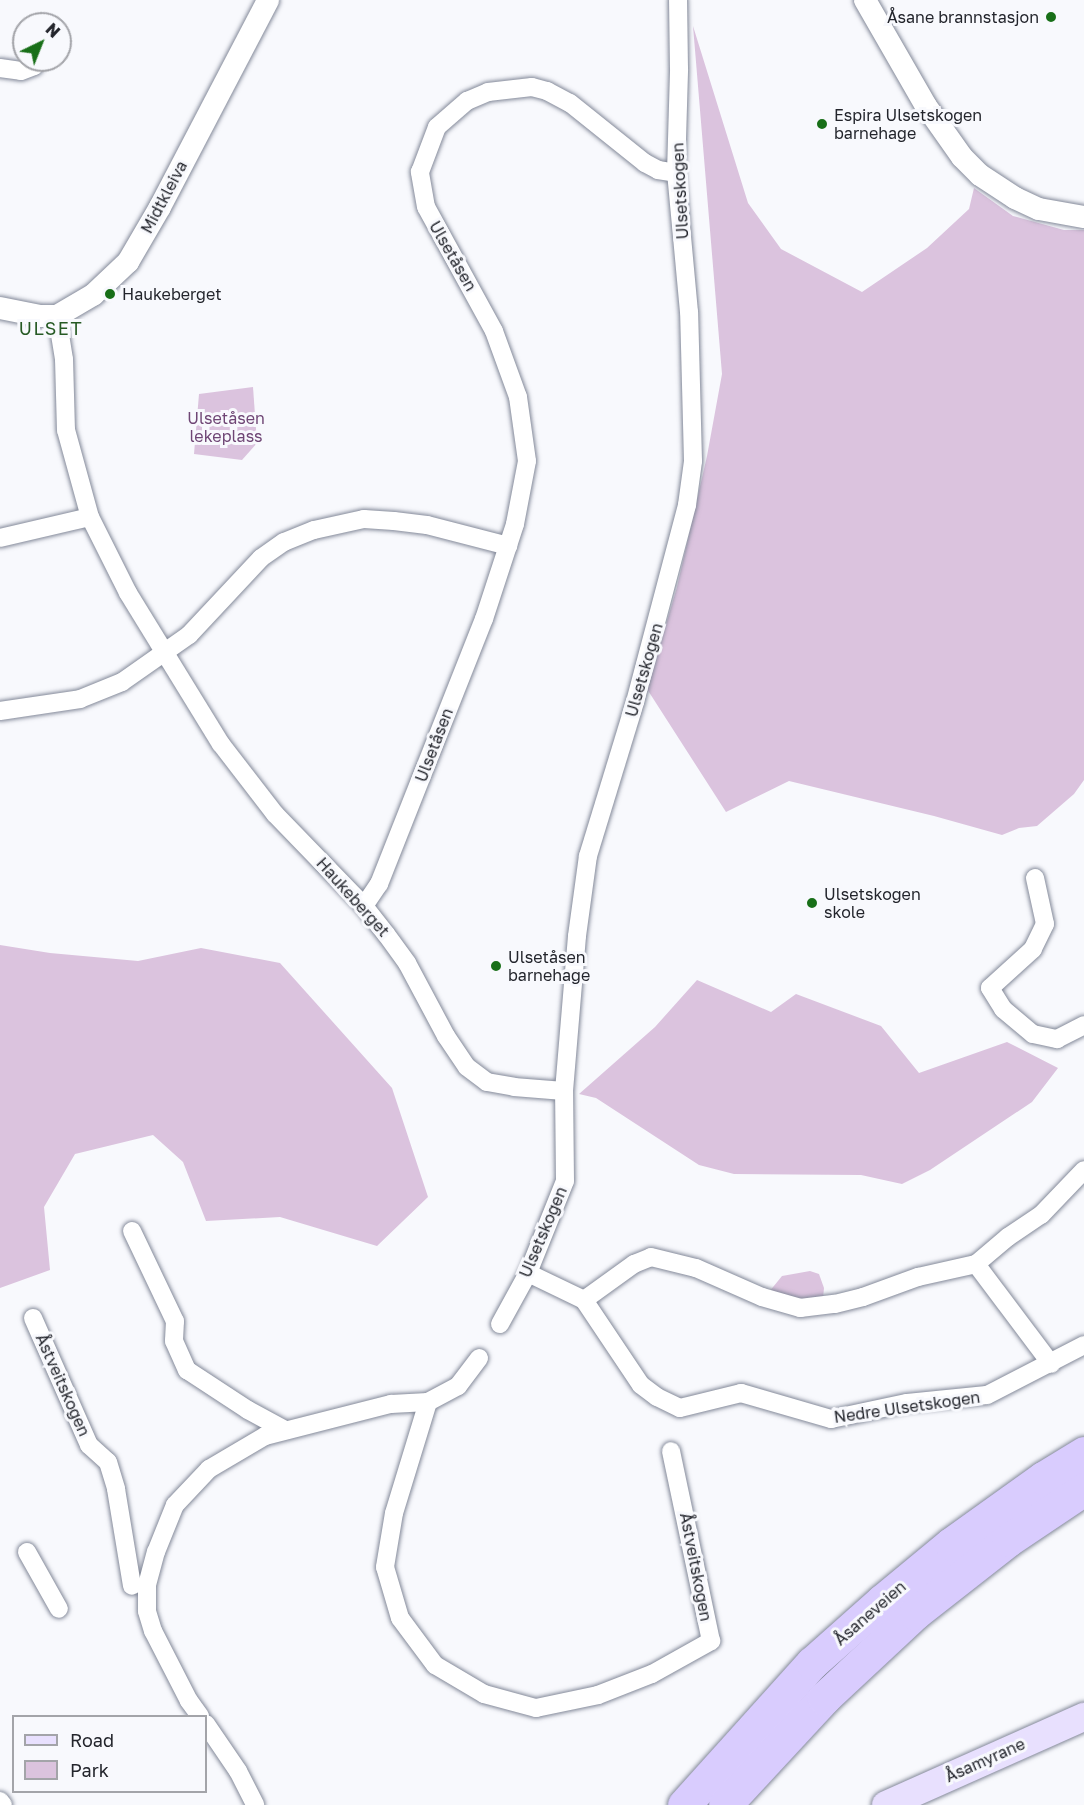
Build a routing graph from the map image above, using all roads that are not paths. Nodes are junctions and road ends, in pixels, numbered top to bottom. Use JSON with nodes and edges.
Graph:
{"nodes":[{"id":1,"x":268,"y":0,"type":"edge"},
{"id":2,"x":678,"y":0,"type":"edge"},
{"id":3,"x":865,"y":0,"type":"edge"},
{"id":4,"x":675,"y":173,"type":"junction"},
{"id":5,"x":1084,"y":217,"type":"edge"},
{"id":6,"x":0,"y":308,"type":"edge"},
{"id":7,"x":57,"y":316,"type":"junction"},
{"id":8,"x":90,"y":517,"type":"junction"},
{"id":9,"x":0,"y":538,"type":"edge"},
{"id":10,"x":508,"y":546,"type":"junction"},
{"id":11,"x":164,"y":654,"type":"junction"},
{"id":12,"x":0,"y":711,"type":"edge"},
{"id":13,"x":1035,"y":878,"type":"dead end"},
{"id":14,"x":364,"y":906,"type":"junction"},
{"id":15,"x":1084,"y":1025,"type":"edge"},
{"id":16,"x":564,"y":1091,"type":"junction"},
{"id":17,"x":1084,"y":1170,"type":"edge"},
{"id":18,"x":132,"y":1231,"type":"dead end"},
{"id":19,"x":976,"y":1264,"type":"junction"},
{"id":20,"x":528,"y":1273,"type":"junction"},
{"id":21,"x":584,"y":1300,"type":"junction"},
{"id":22,"x":33,"y":1318,"type":"dead end"},
{"id":23,"x":500,"y":1324,"type":"dead end"},
{"id":24,"x":1084,"y":1345,"type":"edge"},
{"id":25,"x":478,"y":1358,"type":"dead end"},
{"id":26,"x":1051,"y":1364,"type":"junction"},
{"id":27,"x":428,"y":1402,"type":"junction"},
{"id":28,"x":285,"y":1430,"type":"junction"},
{"id":29,"x":671,"y":1451,"type":"dead end"},
{"id":30,"x":1084,"y":1453,"type":"edge"},
{"id":31,"x":1084,"y":1489,"type":"edge"},
{"id":32,"x":27,"y":1552,"type":"dead end"},
{"id":33,"x":132,"y":1586,"type":"dead end"},
{"id":34,"x":59,"y":1609,"type":"dead end"},
{"id":35,"x":199,"y":1715,"type":"edge"},
{"id":36,"x":1084,"y":1717,"type":"edge"},
{"id":37,"x":207,"y":1725,"type":"edge"},
{"id":38,"x":0,"y":1801,"type":"edge"},
{"id":39,"x":3,"y":1805,"type":"edge"},
{"id":40,"x":255,"y":1805,"type":"edge"},
{"id":41,"x":684,"y":1805,"type":"edge"},
{"id":42,"x":725,"y":1805,"type":"edge"},
{"id":43,"x":886,"y":1805,"type":"edge"}],
"edges":[{"from":1,"to":7,"type":"street","name":"Midtkleiva"},
{"from":2,"to":4,"type":"street","name":"Ulsetskogen"},
{"from":3,"to":5,"type":"street"},
{"from":4,"to":10,"type":"street","name":"Ulsetåsen"},
{"from":4,"to":16,"type":"street","name":"Ulsetskogen"},
{"from":6,"to":7,"type":"street"},
{"from":7,"to":8,"type":"street","name":"Haukeberget"},
{"from":8,"to":9,"type":"street"},
{"from":8,"to":11,"type":"street","name":"Haukeberget"},
{"from":10,"to":11,"type":"street"},
{"from":10,"to":14,"type":"street","name":"Ulsetåsen"},
{"from":11,"to":12,"type":"street"},
{"from":11,"to":14,"type":"street","name":"Haukeberget"},
{"from":13,"to":15,"type":"street"},
{"from":14,"to":16,"type":"street","name":"Haukeberget"},
{"from":16,"to":20,"type":"street","name":"Ulsetskogen"},
{"from":17,"to":19,"type":"street"},
{"from":18,"to":28,"type":"street"},
{"from":19,"to":21,"type":"street"},
{"from":19,"to":26,"type":"street"},
{"from":20,"to":21,"type":"street"},
{"from":20,"to":23,"type":"street","name":"Ulsetskogen"},
{"from":21,"to":26,"type":"street","name":"Nedre Ulsetskogen"},
{"from":22,"to":33,"type":"street","name":"Åstveitskogen"},
{"from":24,"to":26,"type":"street","name":"Nedre Ulsetskogen"},
{"from":25,"to":27,"type":"street"},
{"from":27,"to":28,"type":"street"},
{"from":27,"to":29,"type":"street","name":"Åstveitskogen"},
{"from":28,"to":35,"type":"street"},
{"from":30,"to":41,"type":"highway","name":"Åsaneveien"},
{"from":31,"to":42,"type":"highway","name":"Åsaneveien"},
{"from":32,"to":34,"type":"street"},
{"from":36,"to":43,"type":"main road","name":"Åsamyrane"},
{"from":37,"to":40,"type":"street"},
{"from":38,"to":39,"type":"street"}]}
